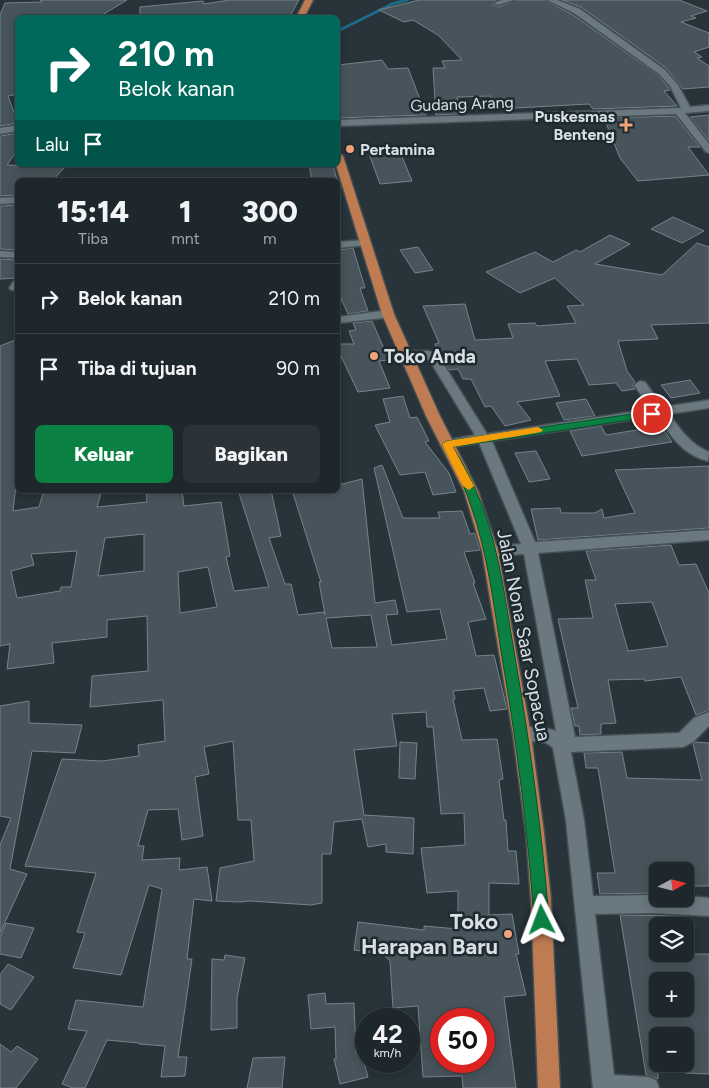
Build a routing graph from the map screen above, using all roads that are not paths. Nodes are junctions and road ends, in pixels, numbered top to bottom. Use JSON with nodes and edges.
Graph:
{"nodes":[{"id":1,"x":309,"y":0,"type":"edge"},
{"id":2,"x":510,"y":0,"type":"edge"},
{"id":3,"x":551,"y":0,"type":"edge"},
{"id":4,"x":498,"y":3,"type":"dead end"},
{"id":5,"x":302,"y":15,"type":"edge"},
{"id":6,"x":709,"y":108,"type":"edge"},
{"id":7,"x":683,"y":110,"type":"junction"},
{"id":8,"x":340,"y":123,"type":"edge"},
{"id":9,"x":15,"y":129,"type":"edge"},
{"id":10,"x":0,"y":132,"type":"edge"},
{"id":11,"x":709,"y":150,"type":"edge"},
{"id":12,"x":340,"y":163,"type":"edge"},
{"id":13,"x":15,"y":200,"type":"edge"},
{"id":14,"x":0,"y":201,"type":"edge"},
{"id":15,"x":364,"y":243,"type":"junction"},
{"id":16,"x":340,"y":246,"type":"edge"},
{"id":17,"x":0,"y":254,"type":"edge"},
{"id":18,"x":15,"y":254,"type":"edge"},
{"id":19,"x":388,"y":314,"type":"junction"},
{"id":20,"x":340,"y":320,"type":"edge"},
{"id":21,"x":406,"y":354,"type":"junction"},
{"id":22,"x":640,"y":384,"type":"dead end"},
{"id":23,"x":709,"y":404,"type":"edge"},
{"id":24,"x":661,"y":412,"type":"junction"},
{"id":25,"x":484,"y":439,"type":"junction"},
{"id":26,"x":447,"y":444,"type":"junction"},
{"id":27,"x":708,"y":457,"type":"dead end"},
{"id":28,"x":709,"y":535,"type":"edge"},
{"id":29,"x":530,"y":548,"type":"junction"},
{"id":30,"x":490,"y":551,"type":"junction"},
{"id":31,"x":709,"y":720,"type":"edge"},
{"id":32,"x":522,"y":735,"type":"junction"},
{"id":33,"x":565,"y":744,"type":"junction"},
{"id":34,"x":584,"y":906,"type":"junction"},
{"id":35,"x":709,"y":907,"type":"edge"},
{"id":36,"x":604,"y":1087,"type":"edge"},
{"id":37,"x":549,"y":1088,"type":"edge"},
{"id":38,"x":648,"y":1088,"type":"edge"}],
"edges":[{"from":1,"to":5,"type":"main road"},
{"from":2,"to":4,"type":"street"},
{"from":3,"to":7,"type":"street"},
{"from":6,"to":7,"type":"street","name":"Gudang Arang"},
{"from":7,"to":8,"type":"street","name":"Gudang Arang"},
{"from":7,"to":11,"type":"street"},
{"from":9,"to":10,"type":"street"},
{"from":12,"to":15,"type":"main road","name":"Jalan Nona Saar Sopacua"},
{"from":13,"to":14,"type":"street"},
{"from":15,"to":16,"type":"street"},
{"from":15,"to":19,"type":"main road","name":"Jalan Nona Saar Sopacua"},
{"from":17,"to":18,"type":"street"},
{"from":19,"to":20,"type":"street"},
{"from":19,"to":21,"type":"main road","name":"Jalan Nona Saar Sopacua"},
{"from":21,"to":25,"type":"street"},
{"from":21,"to":26,"type":"main road","name":"Jalan Nona Saar Sopacua"},
{"from":22,"to":24,"type":"street"},
{"from":23,"to":24,"type":"street"},
{"from":24,"to":25,"type":"street"},
{"from":24,"to":27,"type":"street"},
{"from":25,"to":26,"type":"street"},
{"from":25,"to":29,"type":"street"},
{"from":26,"to":30,"type":"main road","name":"Jalan Nona Saar Sopacua"},
{"from":28,"to":29,"type":"street"},
{"from":29,"to":30,"type":"street"},
{"from":29,"to":33,"type":"street"},
{"from":30,"to":32,"type":"main road","name":"Jalan Nona Saar Sopacua"},
{"from":31,"to":33,"type":"street"},
{"from":32,"to":33,"type":"street"},
{"from":32,"to":37,"type":"main road","name":"Jalan Nona Saar Sopacua"},
{"from":33,"to":34,"type":"street"},
{"from":34,"to":35,"type":"street"},
{"from":34,"to":36,"type":"street"},
{"from":36,"to":38,"type":"street"}]}
